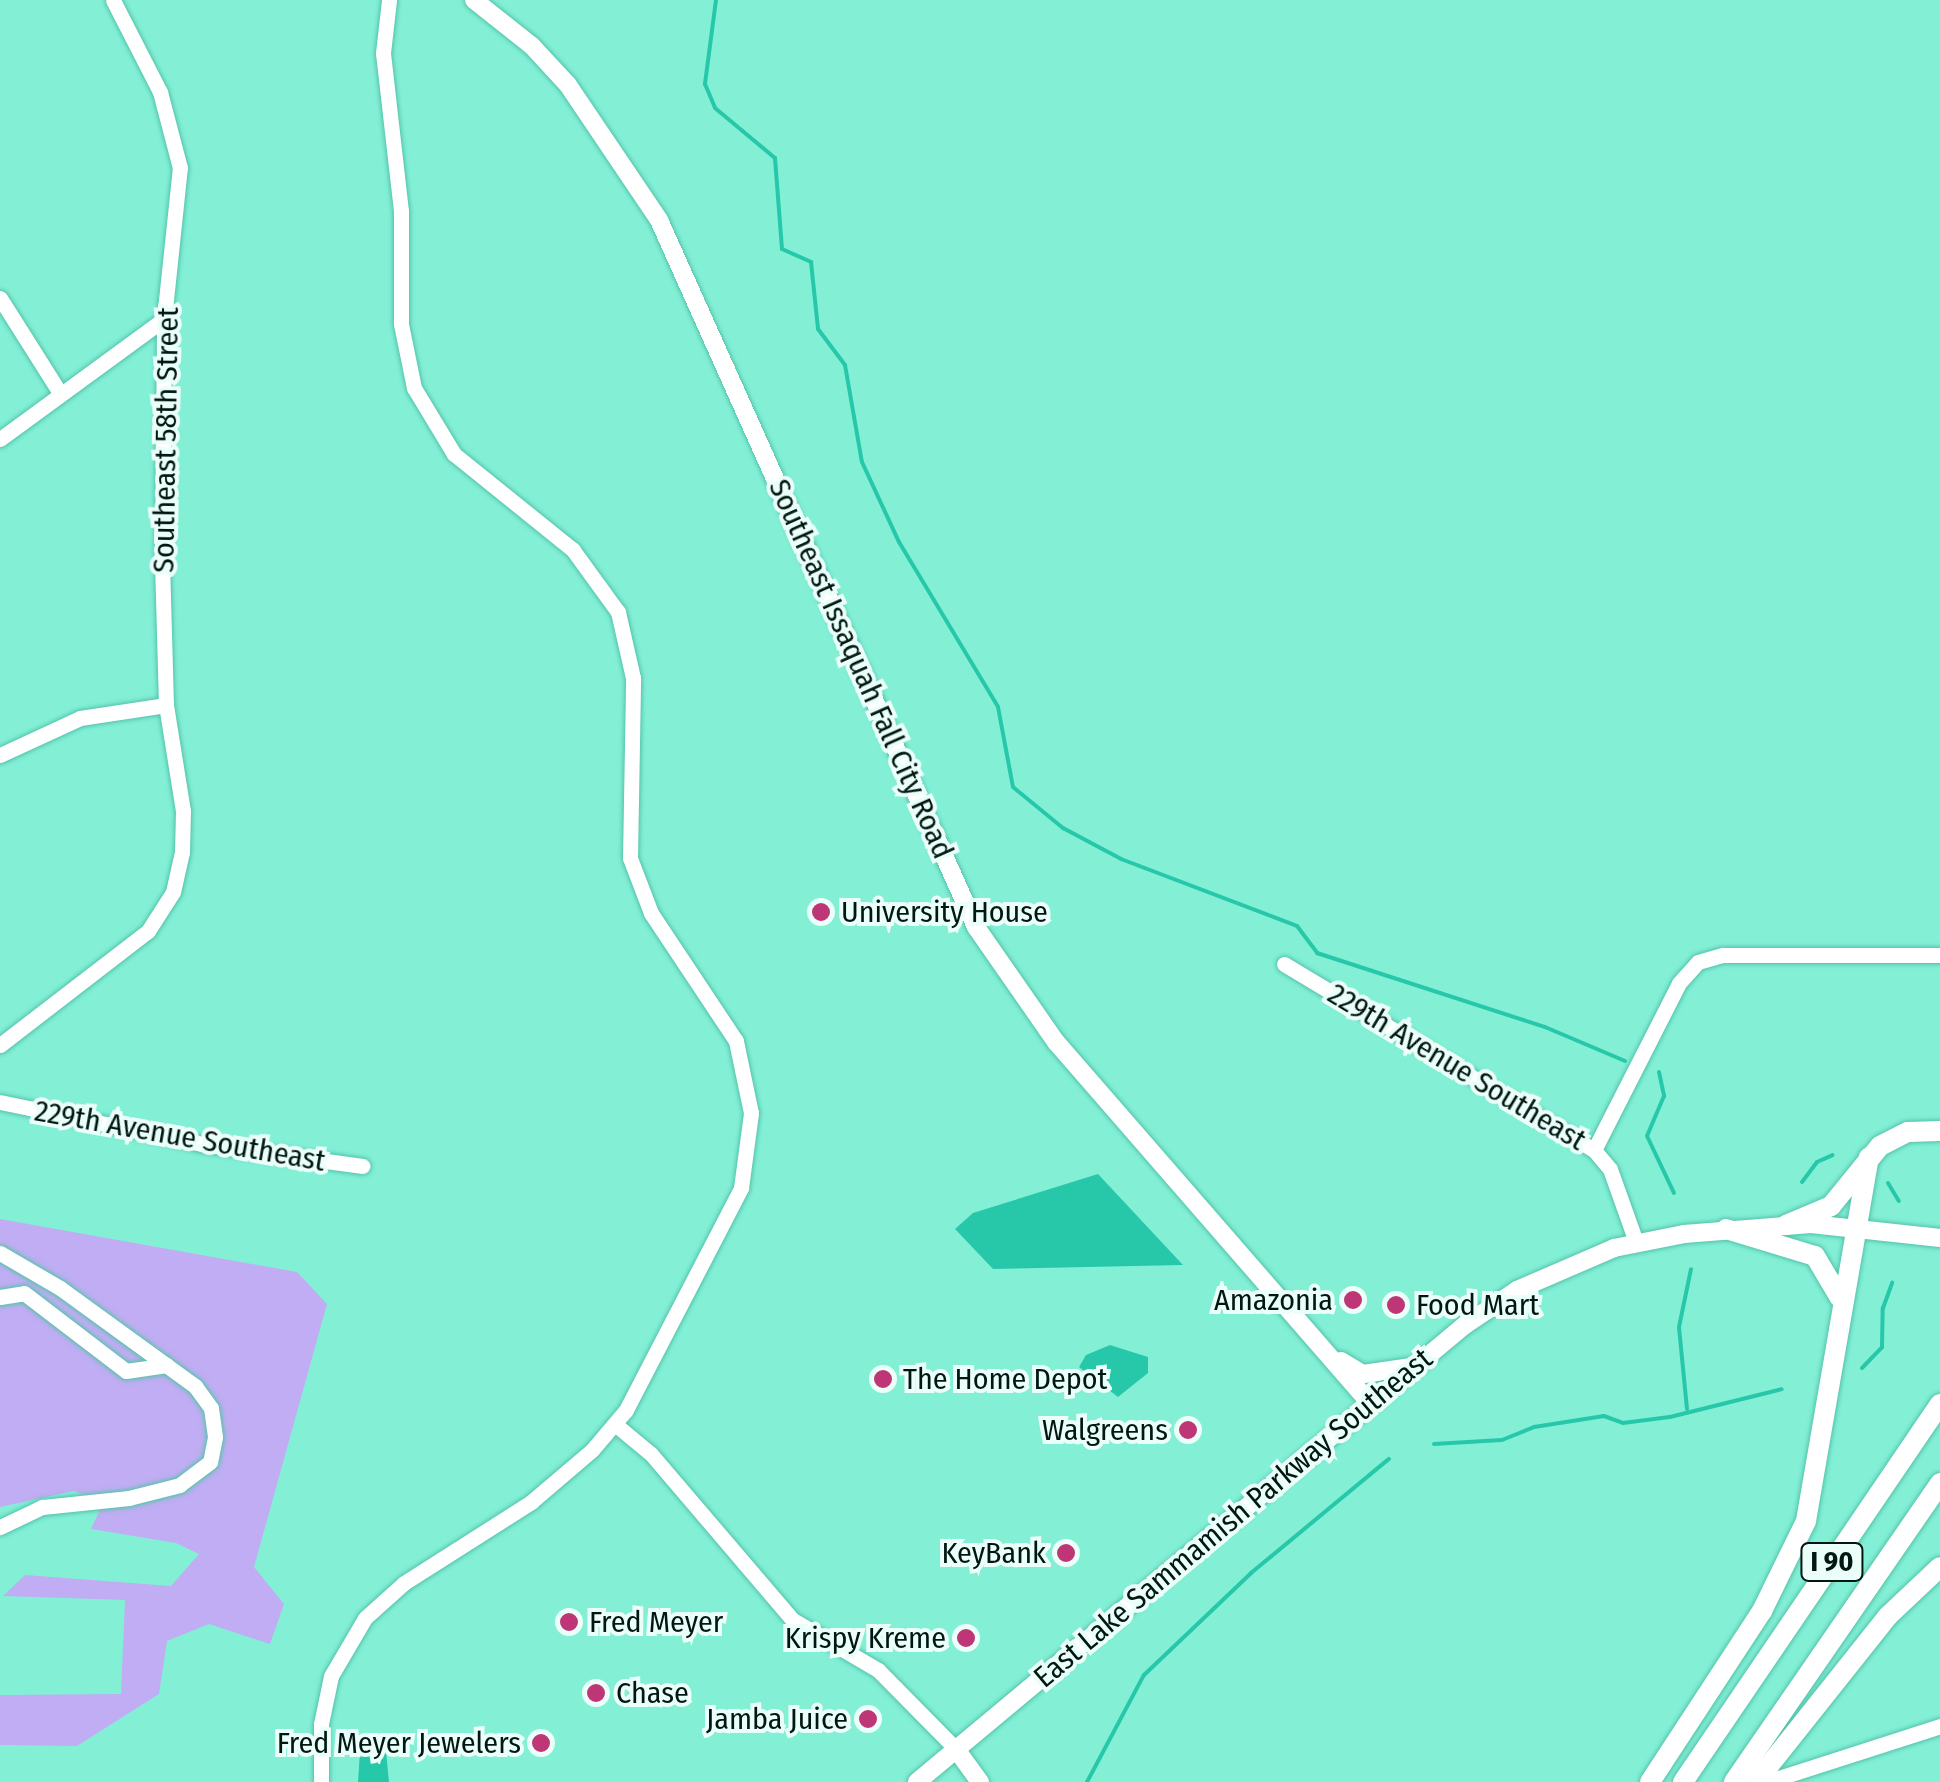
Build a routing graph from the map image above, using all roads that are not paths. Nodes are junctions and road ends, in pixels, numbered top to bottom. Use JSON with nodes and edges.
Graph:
{"nodes":[{"id":1,"x":112,"y":0,"type":"edge"},
{"id":2,"x":389,"y":0,"type":"edge"},
{"id":3,"x":474,"y":0,"type":"edge"},
{"id":4,"x":0,"y":298,"type":"edge"},
{"id":5,"x":164,"y":318,"type":"junction"},
{"id":6,"x":60,"y":393,"type":"junction"},
{"id":7,"x":0,"y":439,"type":"edge"},
{"id":8,"x":166,"y":706,"type":"junction"},
{"id":9,"x":0,"y":755,"type":"edge"},
{"id":10,"x":1940,"y":956,"type":"edge"},
{"id":11,"x":1284,"y":964,"type":"dead end"},
{"id":12,"x":0,"y":1045,"type":"edge"},
{"id":13,"x":0,"y":1102,"type":"edge"},
{"id":14,"x":1940,"y":1131,"type":"edge"},
{"id":15,"x":1594,"y":1150,"type":"junction"},
{"id":16,"x":1869,"y":1157,"type":"junction"},
{"id":17,"x":362,"y":1166,"type":"dead end"},
{"id":18,"x":1786,"y":1225,"type":"junction"},
{"id":19,"x":1853,"y":1226,"type":"junction"},
{"id":20,"x":1726,"y":1229,"type":"junction"},
{"id":21,"x":1940,"y":1238,"type":"edge"},
{"id":22,"x":1636,"y":1242,"type":"junction"},
{"id":23,"x":0,"y":1253,"type":"edge"},
{"id":24,"x":0,"y":1297,"type":"edge"},
{"id":25,"x":1840,"y":1311,"type":"junction"},
{"id":26,"x":1317,"y":1343,"type":"junction"},
{"id":27,"x":167,"y":1365,"type":"junction"},
{"id":28,"x":1415,"y":1366,"type":"junction"},
{"id":29,"x":1370,"y":1403,"type":"junction"},
{"id":30,"x":1940,"y":1404,"type":"edge"},
{"id":31,"x":616,"y":1424,"type":"junction"},
{"id":32,"x":1940,"y":1483,"type":"edge"},
{"id":33,"x":0,"y":1526,"type":"edge"},
{"id":34,"x":1940,"y":1567,"type":"edge"},
{"id":35,"x":1940,"y":1726,"type":"edge"},
{"id":36,"x":956,"y":1749,"type":"junction"},
{"id":37,"x":320,"y":1782,"type":"edge"},
{"id":38,"x":918,"y":1782,"type":"edge"},
{"id":39,"x":980,"y":1782,"type":"edge"},
{"id":40,"x":1650,"y":1782,"type":"edge"},
{"id":41,"x":1683,"y":1782,"type":"edge"},
{"id":42,"x":1734,"y":1782,"type":"edge"},
{"id":43,"x":1756,"y":1782,"type":"edge"},
{"id":44,"x":1766,"y":1782,"type":"edge"}],
"edges":[{"from":1,"to":5,"type":"street","name":"Southeast 58th Street"},
{"from":2,"to":31,"type":"street"},
{"from":3,"to":26,"type":"main road","name":"Southeast Issaquah Fall City Road"},
{"from":4,"to":6,"type":"street"},
{"from":5,"to":6,"type":"street"},
{"from":5,"to":8,"type":"street","name":"Southeast 58th Street"},
{"from":6,"to":7,"type":"street"},
{"from":8,"to":9,"type":"street"},
{"from":8,"to":12,"type":"street","name":"Southeast 58th Street"},
{"from":10,"to":15,"type":"street"},
{"from":11,"to":15,"type":"street","name":"229th Avenue Southeast"},
{"from":13,"to":17,"type":"street","name":"229th Avenue Southeast"},
{"from":14,"to":16,"type":"highway"},
{"from":15,"to":22,"type":"street","name":"229th Avenue Southeast"},
{"from":16,"to":18,"type":"highway"},
{"from":16,"to":19,"type":"highway"},
{"from":18,"to":19,"type":"main road","name":"East Lake Sammamish Parkway Southeast"},
{"from":18,"to":20,"type":"main road","name":"East Lake Sammamish Parkway Southeast"},
{"from":19,"to":21,"type":"main road","name":"East Lake Sammamish Parkway Southeast"},
{"from":19,"to":25,"type":"highway"},
{"from":20,"to":22,"type":"main road","name":"East Lake Sammamish Parkway Southeast"},
{"from":20,"to":25,"type":"highway"},
{"from":22,"to":28,"type":"main road","name":"East Lake Sammamish Parkway Southeast"},
{"from":23,"to":27,"type":"street"},
{"from":24,"to":27,"type":"street"},
{"from":25,"to":40,"type":"highway"},
{"from":26,"to":28,"type":"main road"},
{"from":26,"to":29,"type":"main road","name":"Southeast Issaquah Fall City Road"},
{"from":27,"to":33,"type":"street"},
{"from":28,"to":29,"type":"main road","name":"East Lake Sammamish Parkway Southeast"},
{"from":29,"to":36,"type":"main road","name":"East Lake Sammamish Parkway Southeast"},
{"from":30,"to":41,"type":"highway","number":"I 90"},
{"from":31,"to":36,"type":"street"},
{"from":31,"to":37,"type":"street"},
{"from":32,"to":42,"type":"highway","number":"I 90"},
{"from":34,"to":43,"type":"highway"},
{"from":35,"to":44,"type":"street"},
{"from":36,"to":38,"type":"main road","name":"East Lake Sammamish Parkway Southeast"},
{"from":36,"to":39,"type":"main road"}]}
